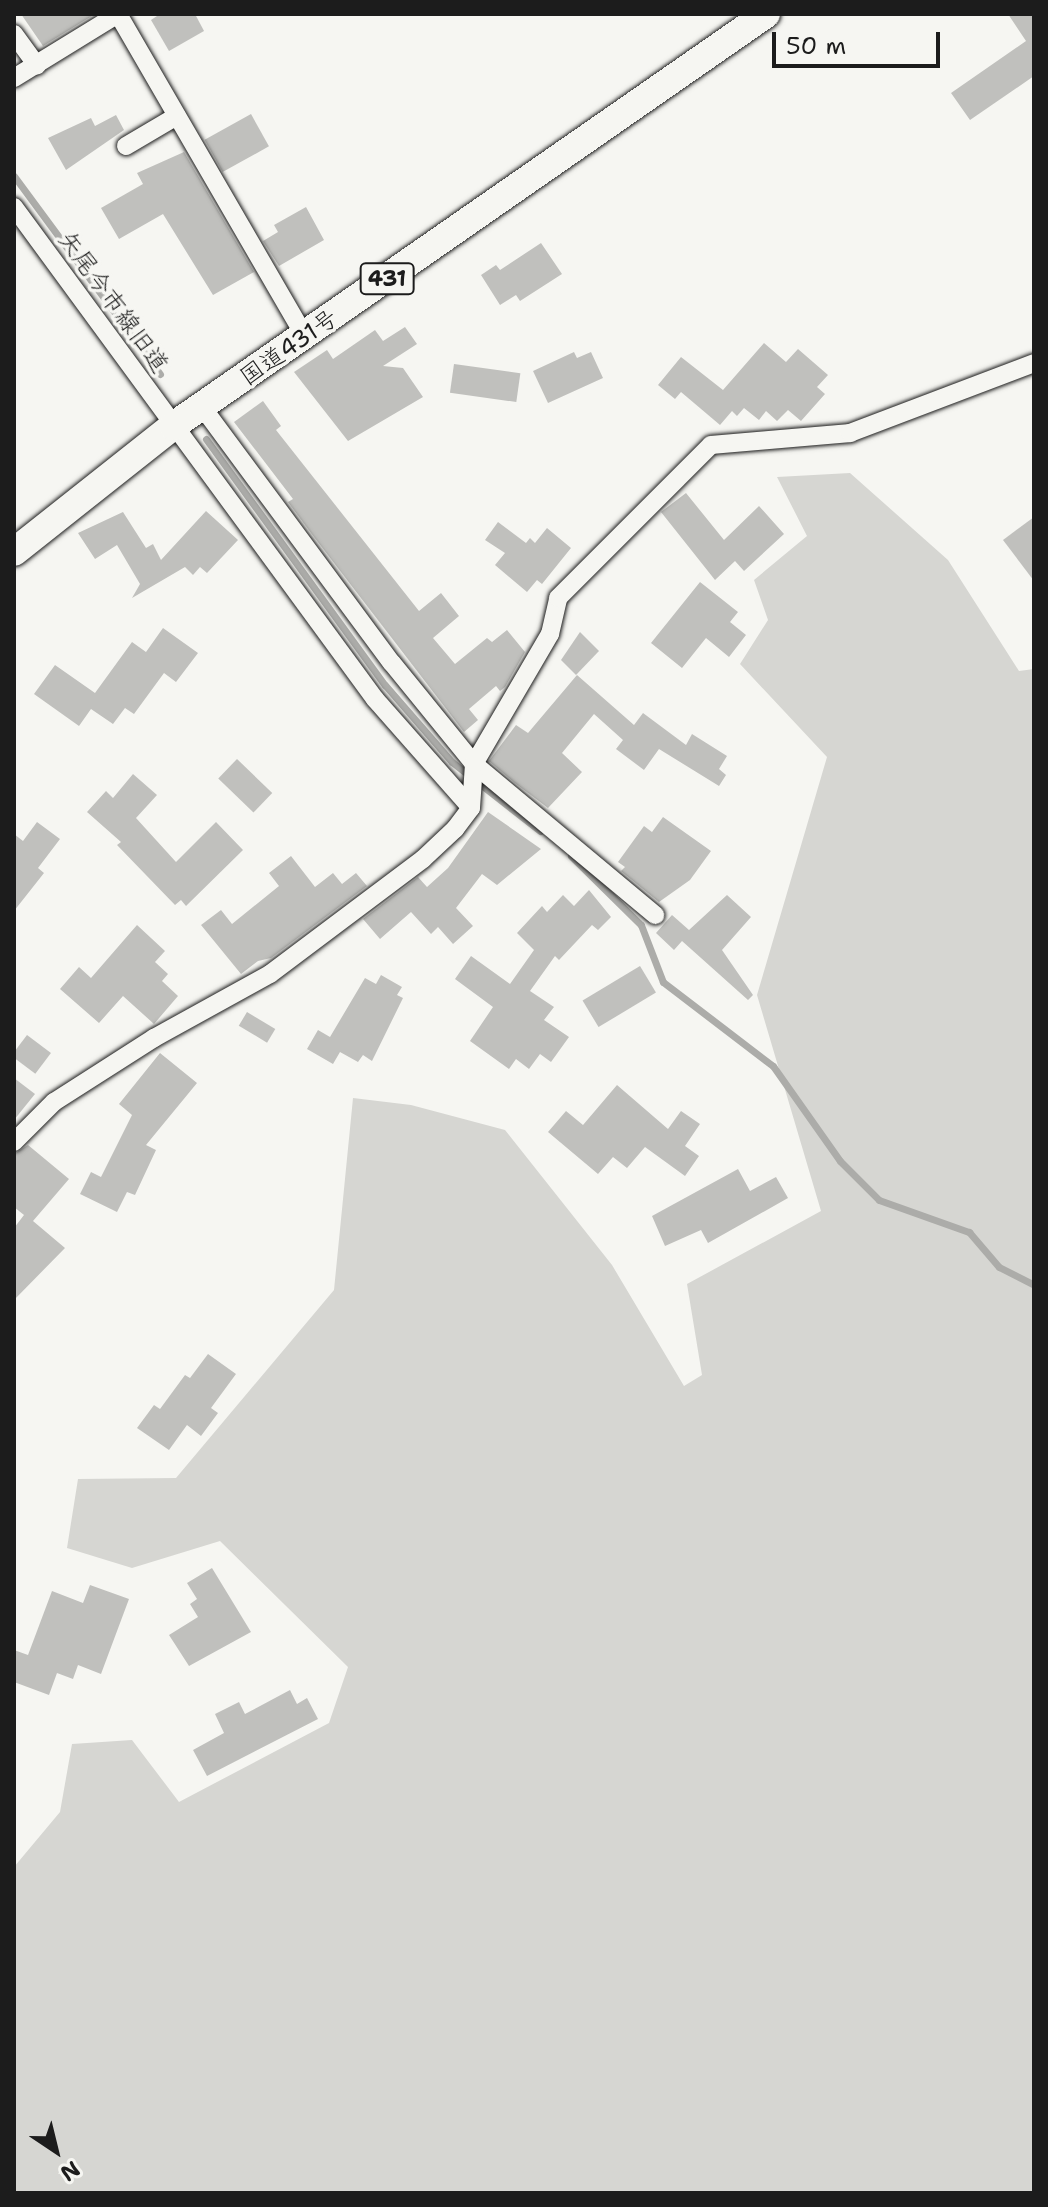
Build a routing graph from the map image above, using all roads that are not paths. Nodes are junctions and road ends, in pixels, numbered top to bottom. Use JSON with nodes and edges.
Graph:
{"nodes":[{"id":1,"x":118,"y":14,"type":"edge"},
{"id":2,"x":766,"y":14,"type":"edge"},
{"id":3,"x":14,"y":34,"type":"edge"},
{"id":4,"x":37,"y":66,"type":"junction"},
{"id":5,"x":14,"y":78,"type":"edge"},
{"id":6,"x":177,"y":116,"type":"junction"},
{"id":7,"x":126,"y":146,"type":"dead end"},
{"id":8,"x":14,"y":207,"type":"edge"},
{"id":9,"x":305,"y":337,"type":"junction"},
{"id":10,"x":1034,"y":363,"type":"edge"},
{"id":11,"x":203,"y":408,"type":"junction"},
{"id":12,"x":173,"y":426,"type":"junction"},
{"id":13,"x":14,"y":552,"type":"edge"},
{"id":14,"x":474,"y":764,"type":"junction"},
{"id":15,"x":471,"y":808,"type":"junction"},
{"id":16,"x":655,"y":915,"type":"dead end"},
{"id":17,"x":14,"y":1142,"type":"edge"}],
"edges":[{"from":1,"to":4,"type":"street"},
{"from":1,"to":6,"type":"street"},
{"from":2,"to":9,"type":"highway","name":"国道431号","number":"431"},
{"from":3,"to":4,"type":"street"},
{"from":4,"to":5,"type":"street"},
{"from":6,"to":7,"type":"street"},
{"from":6,"to":9,"type":"street"},
{"from":8,"to":12,"type":"street","name":"矢尾今市線旧道"},
{"from":9,"to":11,"type":"highway","name":"国道431号","number":"431"},
{"from":10,"to":14,"type":"street"},
{"from":11,"to":12,"type":"highway","name":"国道431号","number":"431"},
{"from":11,"to":14,"type":"street"},
{"from":12,"to":13,"type":"highway","name":"国道431号","number":"431"},
{"from":12,"to":15,"type":"street","name":"矢尾今市線旧道"},
{"from":14,"to":15,"type":"street"},
{"from":14,"to":16,"type":"street"},
{"from":15,"to":17,"type":"street"}]}
